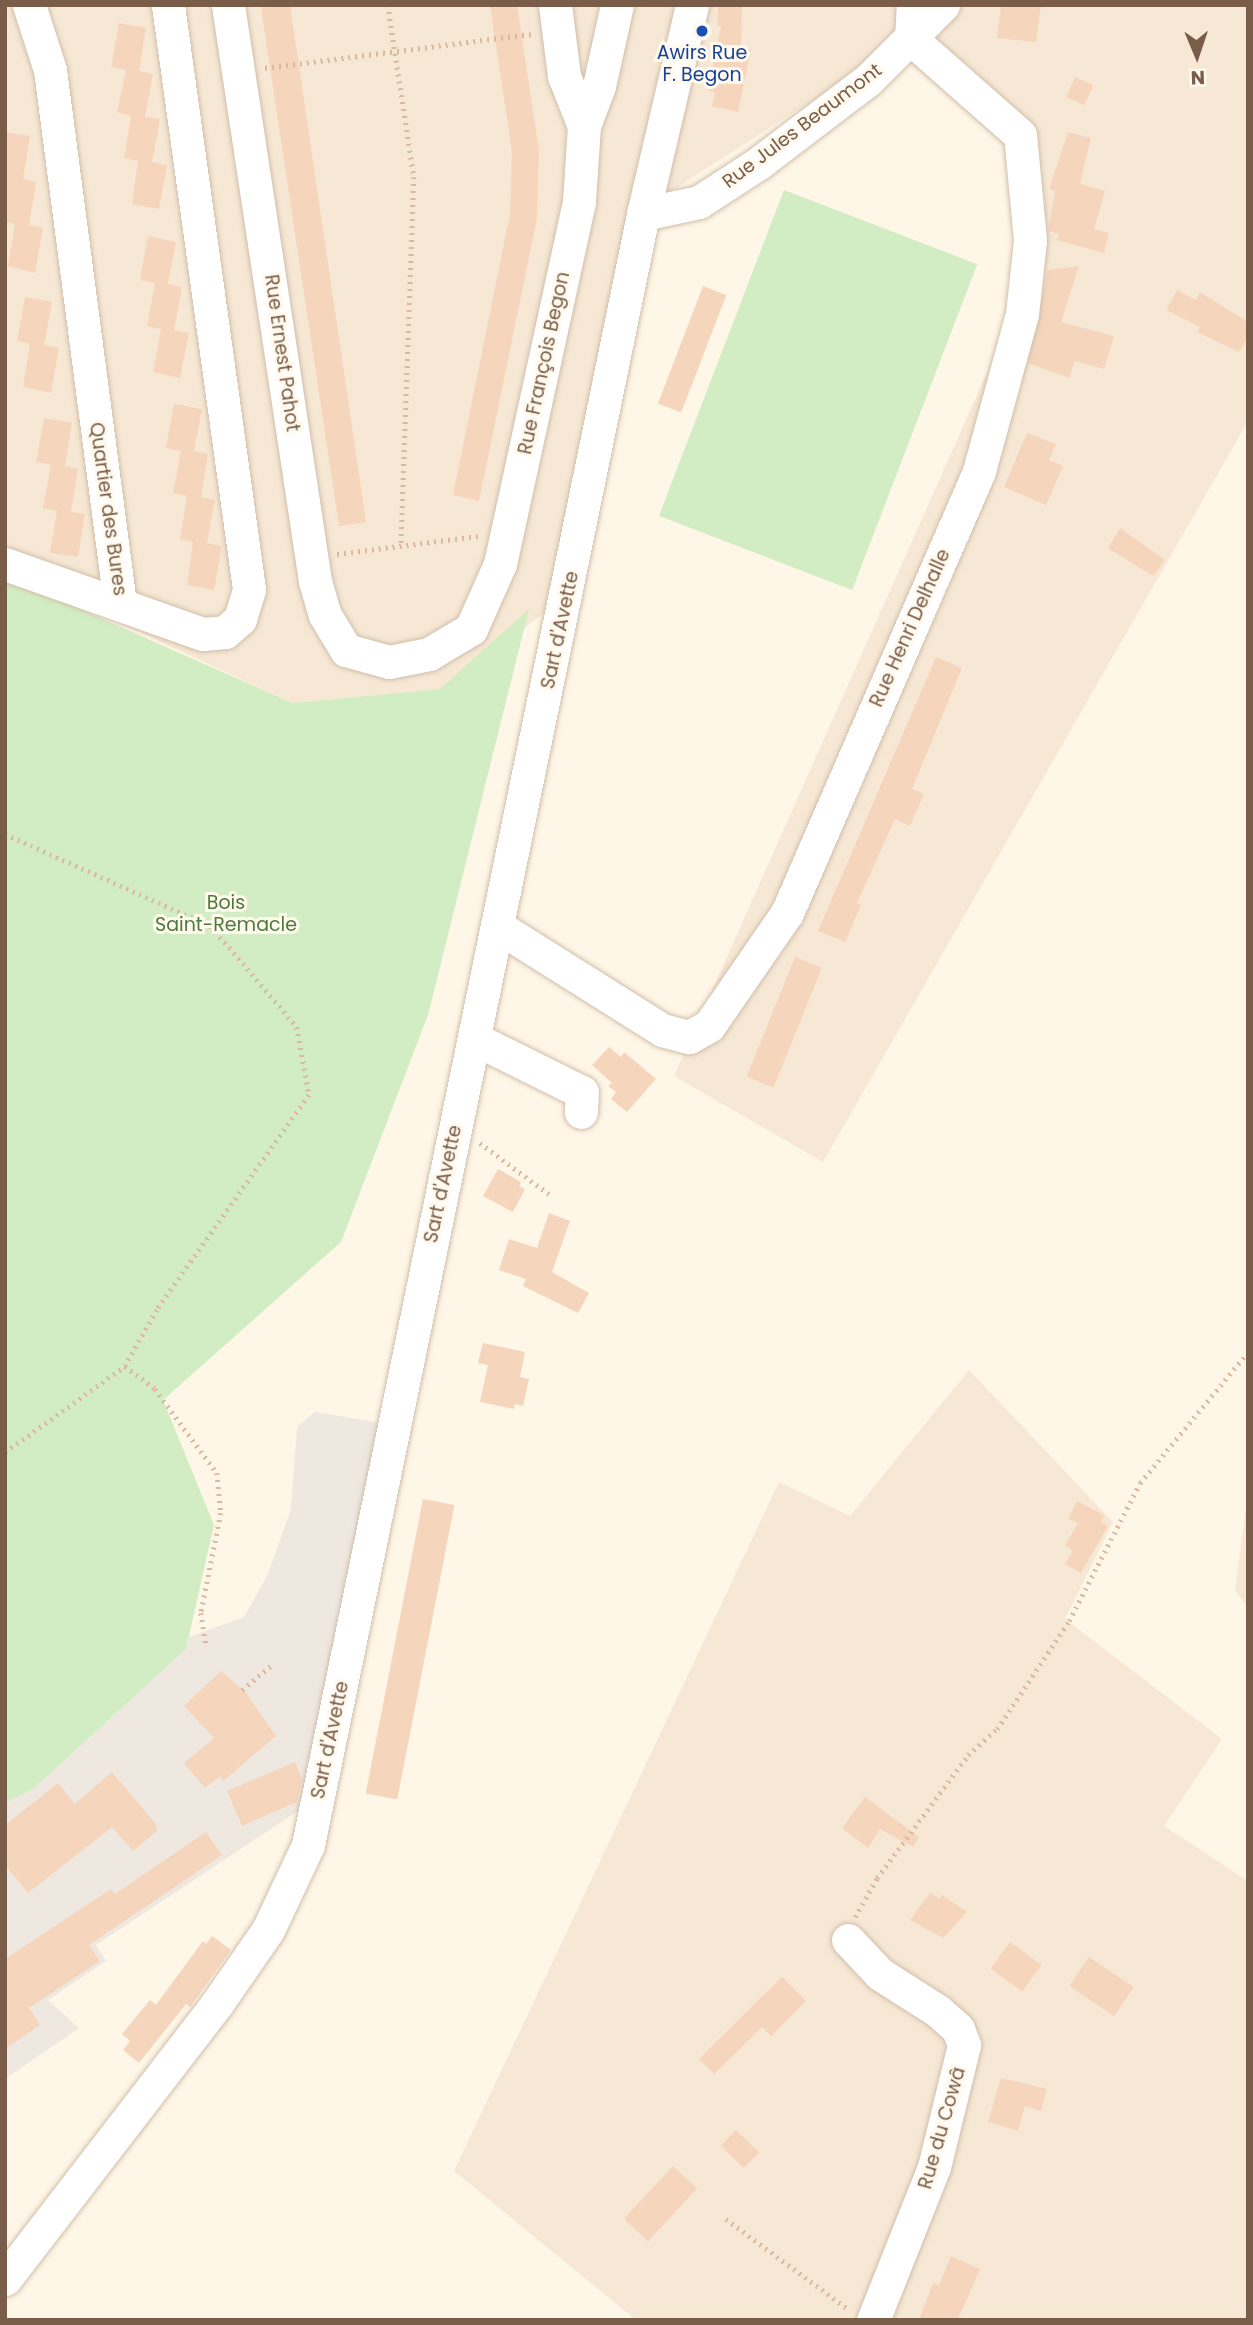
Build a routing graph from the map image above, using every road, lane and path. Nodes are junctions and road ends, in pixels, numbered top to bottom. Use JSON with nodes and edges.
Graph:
{"nodes":[{"id":1,"x":10,"y":5,"type":"edge"},
{"id":2,"x":29,"y":5,"type":"edge"},
{"id":3,"x":168,"y":5,"type":"edge"},
{"id":4,"x":228,"y":5,"type":"edge"},
{"id":5,"x":388,"y":5,"type":"edge"},
{"id":6,"x":617,"y":5,"type":"edge"},
{"id":7,"x":692,"y":5,"type":"edge"},
{"id":8,"x":914,"y":5,"type":"edge"},
{"id":9,"x":943,"y":5,"type":"edge"},
{"id":10,"x":5,"y":11,"type":"edge"},
{"id":11,"x":556,"y":18,"type":"edge"},
{"id":12,"x":911,"y":40,"type":"junction"},
{"id":13,"x":396,"y":52,"type":"junction"},
{"id":14,"x":240,"y":71,"type":"junction"},
{"id":15,"x":584,"y":126,"type":"junction"},
{"id":16,"x":643,"y":214,"type":"junction"},
{"id":17,"x":507,"y":532,"type":"junction"},
{"id":18,"x":401,"y":546,"type":"junction"},
{"id":19,"x":312,"y":558,"type":"junction"},
{"id":20,"x":5,"y":564,"type":"edge"},
{"id":21,"x":120,"y":604,"type":"junction"},
{"id":22,"x":389,"y":662,"type":"joint"},
{"id":23,"x":5,"y":834,"type":"edge"},
{"id":24,"x":497,"y":926,"type":"junction"},
{"id":25,"x":475,"y":1039,"type":"junction"},
{"id":26,"x":581,"y":1112,"type":"dead end"},
{"id":27,"x":454,"y":1131,"type":"junction"},
{"id":28,"x":549,"y":1195,"type":"dead end"},
{"id":29,"x":1248,"y":1352,"type":"edge"},
{"id":30,"x":125,"y":1366,"type":"junction"},
{"id":31,"x":5,"y":1452,"type":"edge"},
{"id":32,"x":206,"y":1645,"type":"dead end"},
{"id":33,"x":272,"y":1665,"type":"dead end"},
{"id":34,"x":242,"y":1689,"type":"dead end"},
{"id":35,"x":848,"y":1940,"type":"joint"},
{"id":36,"x":726,"y":2219,"type":"dead end"},
{"id":37,"x":5,"y":2279,"type":"edge"},
{"id":38,"x":863,"y":2316,"type":"edge"}],
"edges":[{"from":1,"to":10,"type":"street"},
{"from":2,"to":21,"type":"street","name":"Quartier des Bures"},
{"from":3,"to":21,"type":"street","name":"Quartier des Bures"},
{"from":4,"to":14,"type":"street","name":"Rue Ernest Pahot"},
{"from":5,"to":13,"type":"path"},
{"from":6,"to":15,"type":"street"},
{"from":7,"to":16,"type":"street","name":"Sart d'Avette"},
{"from":8,"to":12,"type":"street"},
{"from":9,"to":12,"type":"street","name":"Rue Jules Beaumont"},
{"from":11,"to":13,"type":"path"},
{"from":11,"to":15,"type":"street","name":"Rue François Begon"},
{"from":12,"to":16,"type":"street","name":"Rue Jules Beaumont"},
{"from":12,"to":24,"type":"street","name":"Rue Henri Delhalle"},
{"from":13,"to":14,"type":"path"},
{"from":13,"to":18,"type":"path"},
{"from":14,"to":19,"type":"street","name":"Rue Ernest Pahot"},
{"from":15,"to":17,"type":"street","name":"Rue François Begon"},
{"from":16,"to":24,"type":"street","name":"Sart d'Avette"},
{"from":17,"to":18,"type":"path"},
{"from":17,"to":22,"type":"street","name":"Rue François Begon"},
{"from":18,"to":19,"type":"path"},
{"from":19,"to":22,"type":"street","name":"Rue Ernest Pahot"},
{"from":20,"to":21,"type":"street"},
{"from":23,"to":30,"type":"path"},
{"from":24,"to":25,"type":"street","name":"Sart d'Avette"},
{"from":25,"to":26,"type":"street"},
{"from":25,"to":27,"type":"street","name":"Sart d'Avette"},
{"from":27,"to":28,"type":"path"},
{"from":27,"to":37,"type":"street","name":"Sart d'Avette"},
{"from":29,"to":35,"type":"path"},
{"from":30,"to":31,"type":"path"},
{"from":30,"to":32,"type":"path"},
{"from":33,"to":34,"type":"path"},
{"from":35,"to":38,"type":"street","name":"Rue du Cowâ"},
{"from":36,"to":38,"type":"path"}]}
